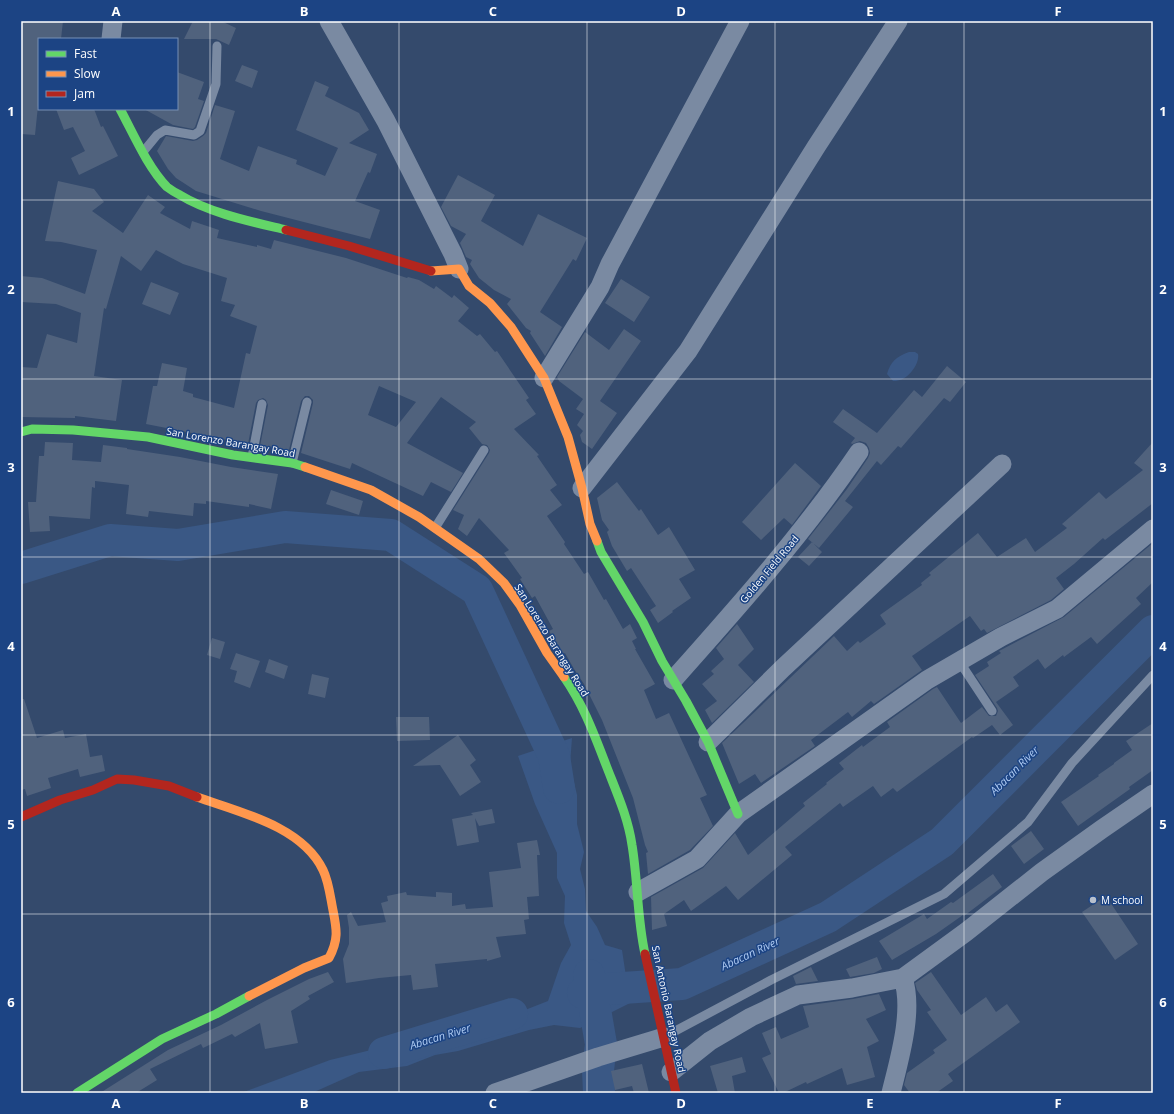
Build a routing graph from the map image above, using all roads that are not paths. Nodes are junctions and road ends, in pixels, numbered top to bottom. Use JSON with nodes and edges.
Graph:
{"nodes":[{"id":1,"x":113,"y":21,"type":"edge"},
{"id":2,"x":330,"y":21,"type":"edge"},
{"id":3,"x":740,"y":21,"type":"edge"},
{"id":4,"x":898,"y":21,"type":"edge"},
{"id":5,"x":111,"y":38,"type":"edge"},
{"id":6,"x":217,"y":46,"type":"dead end"},
{"id":7,"x":121,"y":110,"type":"edge"},
{"id":8,"x":143,"y":152,"type":"junction"},
{"id":9,"x":459,"y":269,"type":"junction"},
{"id":10,"x":544,"y":378,"type":"junction"},
{"id":11,"x":307,"y":402,"type":"dead end"},
{"id":12,"x":262,"y":404,"type":"dead end"},
{"id":13,"x":21,"y":432,"type":"edge"},
{"id":14,"x":484,"y":450,"type":"dead end"},
{"id":15,"x":859,"y":452,"type":"dead end"},
{"id":16,"x":252,"y":457,"type":"junction"},
{"id":17,"x":292,"y":464,"type":"junction"},
{"id":18,"x":1002,"y":464,"type":"dead end"},
{"id":19,"x":582,"y":488,"type":"junction"},
{"id":20,"x":435,"y":528,"type":"junction"},
{"id":21,"x":1153,"y":529,"type":"edge"},
{"id":22,"x":959,"y":661,"type":"junction"},
{"id":23,"x":1153,"y":675,"type":"edge"},
{"id":24,"x":673,"y":680,"type":"junction"},
{"id":25,"x":992,"y":712,"type":"dead end"},
{"id":26,"x":708,"y":742,"type":"junction"},
{"id":27,"x":1153,"y":794,"type":"edge"},
{"id":28,"x":738,"y":814,"type":"junction"},
{"id":29,"x":21,"y":817,"type":"edge"},
{"id":30,"x":638,"y":892,"type":"junction"},
{"id":31,"x":640,"y":931,"type":"joint"},
{"id":32,"x":902,"y":978,"type":"junction"},
{"id":33,"x":663,"y":1031,"type":"junction"},
{"id":34,"x":671,"y":1072,"type":"junction"},
{"id":35,"x":77,"y":1093,"type":"edge"},
{"id":36,"x":495,"y":1093,"type":"edge"},
{"id":37,"x":676,"y":1093,"type":"edge"},
{"id":38,"x":891,"y":1093,"type":"edge"}],
"edges":[{"from":1,"to":5,"type":"street"},
{"from":2,"to":9,"type":"street"},
{"from":3,"to":10,"type":"street"},
{"from":4,"to":19,"type":"street"},
{"from":6,"to":8,"type":"lane"},
{"from":7,"to":8,"type":"street"},
{"from":8,"to":9,"type":"street"},
{"from":9,"to":10,"type":"street"},
{"from":10,"to":19,"type":"street"},
{"from":11,"to":17,"type":"lane"},
{"from":12,"to":16,"type":"lane"},
{"from":13,"to":16,"type":"street","name":"San Lorenzo Barangay Road"},
{"from":14,"to":20,"type":"lane"},
{"from":15,"to":24,"type":"street","name":"Golden Field Road"},
{"from":16,"to":17,"type":"street","name":"San Lorenzo Barangay Road"},
{"from":17,"to":20,"type":"street","name":"San Lorenzo Barangay Road"},
{"from":18,"to":26,"type":"street"},
{"from":19,"to":24,"type":"street"},
{"from":20,"to":30,"type":"street","name":"San Lorenzo Barangay Road"},
{"from":21,"to":22,"type":"street"},
{"from":22,"to":25,"type":"lane"},
{"from":22,"to":28,"type":"street"},
{"from":23,"to":33,"type":"lane"},
{"from":24,"to":26,"type":"street"},
{"from":26,"to":28,"type":"street"},
{"from":27,"to":32,"type":"street"},
{"from":28,"to":30,"type":"street"},
{"from":29,"to":35,"type":"street"},
{"from":30,"to":31,"type":"street","name":"San Lorenzo Barangay Road"},
{"from":31,"to":33,"type":"street","name":"San Antonio Barangay Road"},
{"from":32,"to":34,"type":"street"},
{"from":32,"to":38,"type":"street"},
{"from":33,"to":34,"type":"street","name":"San Antonio Barangay Road"},
{"from":33,"to":36,"type":"street"},
{"from":34,"to":37,"type":"street","name":"San Antonio Barangay Road"}]}
